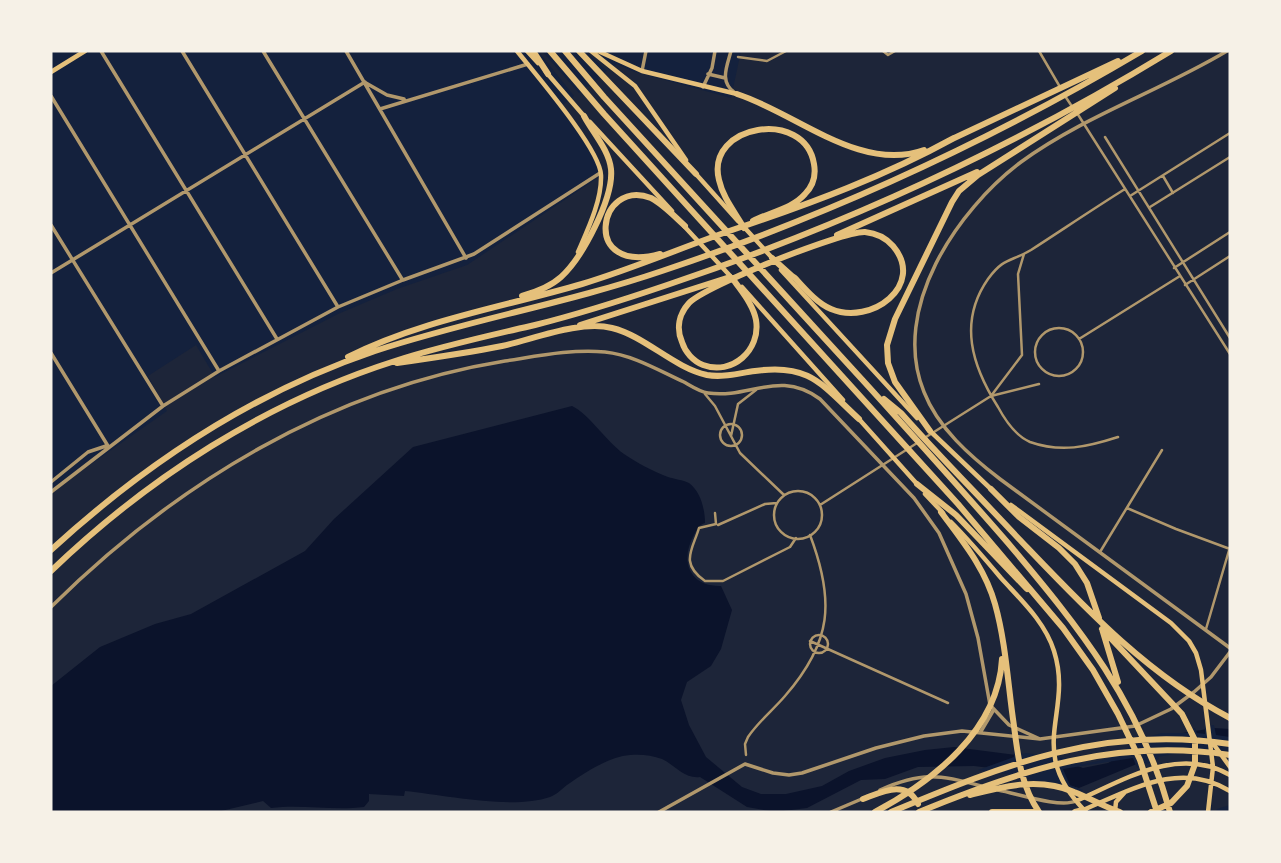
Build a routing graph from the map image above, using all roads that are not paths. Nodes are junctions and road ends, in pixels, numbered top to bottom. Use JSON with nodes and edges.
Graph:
{"nodes":[{"id":1,"x":85,"y":51,"type":"edge"},
{"id":2,"x":101,"y":51,"type":"edge"},
{"id":3,"x":182,"y":51,"type":"edge"},
{"id":4,"x":263,"y":51,"type":"edge"},
{"id":5,"x":346,"y":51,"type":"edge"},
{"id":6,"x":517,"y":51,"type":"edge"},
{"id":7,"x":527,"y":51,"type":"edge"},
{"id":8,"x":533,"y":51,"type":"edge"},
{"id":9,"x":550,"y":51,"type":"edge"},
{"id":10,"x":565,"y":51,"type":"edge"},
{"id":11,"x":579,"y":51,"type":"edge"},
{"id":12,"x":591,"y":51,"type":"edge"},
{"id":13,"x":598,"y":51,"type":"edge"},
{"id":14,"x":646,"y":51,"type":"edge"},
{"id":15,"x":715,"y":51,"type":"edge"},
{"id":16,"x":731,"y":51,"type":"edge"},
{"id":17,"x":786,"y":51,"type":"edge"},
{"id":18,"x":883,"y":51,"type":"edge"},
{"id":19,"x":895,"y":51,"type":"edge"},
{"id":20,"x":1038,"y":51,"type":"edge"},
{"id":21,"x":1140,"y":51,"type":"edge"},
{"id":22,"x":1227,"y":51,"type":"edge"},
{"id":23,"x":1168,"y":52,"type":"edge"},
{"id":24,"x":738,"y":57,"type":"dead end"},
{"id":25,"x":528,"y":64,"type":"junction"},
{"id":26,"x":642,"y":71,"type":"junction"},
{"id":27,"x":51,"y":72,"type":"edge"},
{"id":28,"x":548,"y":74,"type":"junction"},
{"id":29,"x":708,"y":74,"type":"junction"},
{"id":30,"x":725,"y":78,"type":"junction"},
{"id":31,"x":365,"y":82,"type":"junction"},
{"id":32,"x":703,"y":87,"type":"junction"},
{"id":33,"x":737,"y":94,"type":"junction"},
{"id":34,"x":51,"y":96,"type":"edge"},
{"id":35,"x":406,"y":99,"type":"junction"},
{"id":36,"x":380,"y":109,"type":"junction"},
{"id":37,"x":584,"y":116,"type":"junction"},
{"id":38,"x":304,"y":118,"type":"junction"},
{"id":39,"x":1230,"y":132,"type":"edge"},
{"id":40,"x":1105,"y":137,"type":"dead end"},
{"id":41,"x":954,"y":138,"type":"junction"},
{"id":42,"x":246,"y":155,"type":"junction"},
{"id":43,"x":1006,"y":157,"type":"junction"},
{"id":44,"x":1230,"y":157,"type":"edge"},
{"id":45,"x":601,"y":172,"type":"junction"},
{"id":46,"x":696,"y":174,"type":"junction"},
{"id":47,"x":1163,"y":176,"type":"junction"},
{"id":48,"x":1125,"y":189,"type":"junction"},
{"id":49,"x":186,"y":190,"type":"junction"},
{"id":50,"x":1138,"y":191,"type":"junction"},
{"id":51,"x":1173,"y":193,"type":"junction"},
{"id":52,"x":1129,"y":197,"type":"junction"},
{"id":53,"x":1149,"y":208,"type":"junction"},
{"id":54,"x":730,"y":209,"type":"junction"},
{"id":55,"x":51,"y":225,"type":"edge"},
{"id":56,"x":129,"y":225,"type":"junction"},
{"id":57,"x":685,"y":226,"type":"junction"},
{"id":58,"x":742,"y":228,"type":"junction"},
{"id":59,"x":1230,"y":232,"type":"edge"},
{"id":60,"x":824,"y":243,"type":"junction"},
{"id":61,"x":692,"y":245,"type":"junction"},
{"id":62,"x":1024,"y":254,"type":"junction"},
{"id":63,"x":1230,"y":256,"type":"edge"},
{"id":64,"x":466,"y":258,"type":"junction"},
{"id":65,"x":772,"y":258,"type":"joint"},
{"id":66,"x":72,"y":260,"type":"junction"},
{"id":67,"x":1183,"y":262,"type":"junction"},
{"id":68,"x":572,"y":265,"type":"junction"},
{"id":69,"x":1174,"y":268,"type":"junction"},
{"id":70,"x":51,"y":273,"type":"edge"},
{"id":71,"x":745,"y":273,"type":"junction"},
{"id":72,"x":1180,"y":276,"type":"junction"},
{"id":73,"x":790,"y":277,"type":"junction"},
{"id":74,"x":733,"y":279,"type":"joint"},
{"id":75,"x":1194,"y":279,"type":"junction"},
{"id":76,"x":403,"y":280,"type":"junction"},
{"id":77,"x":1185,"y":285,"type":"junction"},
{"id":78,"x":746,"y":294,"type":"junction"},
{"id":79,"x":338,"y":307,"type":"junction"},
{"id":80,"x":491,"y":307,"type":"junction"},
{"id":81,"x":559,"y":332,"type":"junction"},
{"id":82,"x":1230,"y":338,"type":"edge"},
{"id":83,"x":276,"y":339,"type":"junction"},
{"id":84,"x":1079,"y":339,"type":"junction"},
{"id":85,"x":51,"y":353,"type":"edge"},
{"id":86,"x":1230,"y":354,"type":"edge"},
{"id":87,"x":377,"y":367,"type":"junction"},
{"id":88,"x":219,"y":371,"type":"junction"},
{"id":89,"x":314,"y":375,"type":"junction"},
{"id":90,"x":1039,"y":384,"type":"dead end"},
{"id":91,"x":867,"y":385,"type":"junction"},
{"id":92,"x":760,"y":387,"type":"junction"},
{"id":93,"x":704,"y":392,"type":"junction"},
{"id":94,"x":990,"y":396,"type":"junction"},
{"id":95,"x":163,"y":406,"type":"junction"},
{"id":96,"x":859,"y":419,"type":"junction"},
{"id":97,"x":733,"y":424,"type":"junction"},
{"id":98,"x":725,"y":426,"type":"junction"},
{"id":99,"x":930,"y":431,"type":"junction"},
{"id":100,"x":730,"y":436,"type":"junction"},
{"id":101,"x":1118,"y":437,"type":"dead end"},
{"id":102,"x":735,"y":445,"type":"junction"},
{"id":103,"x":108,"y":446,"type":"junction"},
{"id":104,"x":1162,"y":450,"type":"dead end"},
{"id":105,"x":51,"y":482,"type":"edge"},
{"id":106,"x":917,"y":484,"type":"junction"},
{"id":107,"x":991,"y":489,"type":"junction"},
{"id":108,"x":51,"y":492,"type":"edge"},
{"id":109,"x":784,"y":495,"type":"junction"},
{"id":110,"x":777,"y":503,"type":"junction"},
{"id":111,"x":820,"y":505,"type":"junction"},
{"id":112,"x":1127,"y":508,"type":"junction"},
{"id":113,"x":942,"y":512,"type":"junction"},
{"id":114,"x":715,"y":513,"type":"dead end"},
{"id":115,"x":718,"y":525,"type":"dead end"},
{"id":116,"x":810,"y":535,"type":"junction"},
{"id":117,"x":796,"y":538,"type":"junction"},
{"id":118,"x":1230,"y":548,"type":"edge"},
{"id":119,"x":51,"y":549,"type":"edge"},
{"id":120,"x":1100,"y":553,"type":"junction"},
{"id":121,"x":1049,"y":570,"type":"junction"},
{"id":122,"x":51,"y":572,"type":"edge"},
{"id":123,"x":1043,"y":604,"type":"junction"},
{"id":124,"x":51,"y":607,"type":"edge"},
{"id":125,"x":1206,"y":629,"type":"junction"},
{"id":126,"x":822,"y":635,"type":"junction"},
{"id":127,"x":810,"y":641,"type":"junction"},
{"id":128,"x":818,"y":645,"type":"junction"},
{"id":129,"x":1002,"y":647,"type":"junction"},
{"id":130,"x":827,"y":648,"type":"junction"},
{"id":131,"x":1230,"y":650,"type":"edge"},
{"id":132,"x":815,"y":653,"type":"junction"},
{"id":133,"x":1121,"y":694,"type":"junction"},
{"id":134,"x":948,"y":703,"type":"dead end"},
{"id":135,"x":993,"y":711,"type":"junction"},
{"id":136,"x":1230,"y":718,"type":"edge"},
{"id":137,"x":980,"y":733,"type":"junction"},
{"id":138,"x":1040,"y":739,"type":"junction"},
{"id":139,"x":1230,"y":744,"type":"edge"},
{"id":140,"x":1214,"y":749,"type":"junction"},
{"id":141,"x":746,"y":755,"type":"dead end"},
{"id":142,"x":1230,"y":755,"type":"edge"},
{"id":143,"x":1213,"y":767,"type":"junction"},
{"id":144,"x":1230,"y":767,"type":"edge"},
{"id":145,"x":1230,"y":775,"type":"edge"},
{"id":146,"x":1213,"y":781,"type":"junction"},
{"id":147,"x":1129,"y":789,"type":"junction"},
{"id":148,"x":1230,"y":791,"type":"edge"},
{"id":149,"x":863,"y":799,"type":"junction"},
{"id":150,"x":945,"y":802,"type":"junction"},
{"id":151,"x":1076,"y":802,"type":"junction"},
{"id":152,"x":1169,"y":809,"type":"edge"},
{"id":153,"x":1085,"y":811,"type":"edge"},
{"id":154,"x":659,"y":812,"type":"edge"},
{"id":155,"x":831,"y":812,"type":"edge"},
{"id":156,"x":875,"y":812,"type":"edge"},
{"id":157,"x":891,"y":812,"type":"edge"},
{"id":158,"x":919,"y":812,"type":"edge"},
{"id":159,"x":992,"y":812,"type":"edge"},
{"id":160,"x":1033,"y":812,"type":"edge"},
{"id":161,"x":1039,"y":812,"type":"edge"},
{"id":162,"x":1075,"y":812,"type":"edge"},
{"id":163,"x":1118,"y":812,"type":"edge"},
{"id":164,"x":1151,"y":812,"type":"edge"},
{"id":165,"x":1157,"y":812,"type":"edge"},
{"id":166,"x":1208,"y":812,"type":"edge"}],
"edges":[{"from":1,"to":27,"type":"main road"},
{"from":2,"to":49,"type":"street"},
{"from":3,"to":42,"type":"street"},
{"from":4,"to":38,"type":"street"},
{"from":5,"to":31,"type":"street"},
{"from":6,"to":25,"type":"main road"},
{"from":7,"to":28,"type":"main road"},
{"from":8,"to":28,"type":"highway"},
{"from":9,"to":123,"type":"highway"},
{"from":10,"to":91,"type":"highway"},
{"from":11,"to":46,"type":"highway"},
{"from":12,"to":46,"type":"main road"},
{"from":13,"to":26,"type":"main road"},
{"from":14,"to":26,"type":"street"},
{"from":15,"to":29,"type":"street"},
{"from":16,"to":30,"type":"street"},
{"from":17,"to":24,"type":"street"},
{"from":18,"to":19,"type":"street"},
{"from":20,"to":48,"type":"street"},
{"from":21,"to":41,"type":"highway"},
{"from":21,"to":89,"type":"highway"},
{"from":22,"to":120,"type":"street"},
{"from":23,"to":43,"type":"highway"},
{"from":23,"to":87,"type":"highway"},
{"from":25,"to":35,"type":"street"},
{"from":25,"to":45,"type":"main road"},
{"from":26,"to":32,"type":"main road"},
{"from":28,"to":37,"type":"main road"},
{"from":29,"to":30,"type":"street"},
{"from":29,"to":32,"type":"street"},
{"from":30,"to":33,"type":"street"},
{"from":31,"to":35,"type":"street"},
{"from":31,"to":36,"type":"street"},
{"from":31,"to":38,"type":"street"},
{"from":32,"to":33,"type":"main road"},
{"from":33,"to":41,"type":"highway"},
{"from":34,"to":56,"type":"street"},
{"from":35,"to":36,"type":"street"},
{"from":36,"to":64,"type":"street"},
{"from":37,"to":57,"type":"main road"},
{"from":37,"to":68,"type":"highway"},
{"from":38,"to":42,"type":"street"},
{"from":38,"to":76,"type":"street"},
{"from":39,"to":47,"type":"street"},
{"from":40,"to":50,"type":"street"},
{"from":41,"to":58,"type":"highway"},
{"from":42,"to":49,"type":"street"},
{"from":42,"to":79,"type":"street"},
{"from":43,"to":60,"type":"highway"},
{"from":43,"to":99,"type":"highway"},
{"from":44,"to":51,"type":"street"},
{"from":45,"to":64,"type":"street"},
{"from":45,"to":68,"type":"main road"},
{"from":46,"to":54,"type":"main road"},
{"from":47,"to":50,"type":"street"},
{"from":47,"to":51,"type":"street"},
{"from":48,"to":52,"type":"street"},
{"from":48,"to":62,"type":"street"},
{"from":49,"to":56,"type":"street"},
{"from":49,"to":83,"type":"street"},
{"from":50,"to":52,"type":"street"},
{"from":50,"to":53,"type":"street"},
{"from":51,"to":53,"type":"street"},
{"from":52,"to":69,"type":"street"},
{"from":53,"to":67,"type":"street"},
{"from":54,"to":58,"type":"highway"},
{"from":54,"to":58,"type":"highway"},
{"from":55,"to":66,"type":"street"},
{"from":56,"to":66,"type":"street"},
{"from":56,"to":88,"type":"street"},
{"from":57,"to":61,"type":"highway"},
{"from":57,"to":74,"type":"main road"},
{"from":58,"to":61,"type":"highway"},
{"from":58,"to":65,"type":"main road"},
{"from":59,"to":67,"type":"street"},
{"from":60,"to":71,"type":"highway"},
{"from":60,"to":73,"type":"highway"},
{"from":61,"to":80,"type":"highway"},
{"from":62,"to":94,"type":"street"},
{"from":62,"to":94,"type":"street"},
{"from":63,"to":75,"type":"street"},
{"from":64,"to":76,"type":"street"},
{"from":65,"to":73,"type":"highway"},
{"from":66,"to":70,"type":"street"},
{"from":66,"to":95,"type":"street"},
{"from":67,"to":69,"type":"street"},
{"from":67,"to":75,"type":"street"},
{"from":68,"to":80,"type":"highway"},
{"from":69,"to":72,"type":"street"},
{"from":71,"to":78,"type":"highway"},
{"from":71,"to":81,"type":"highway"},
{"from":72,"to":77,"type":"street"},
{"from":72,"to":84,"type":"street"},
{"from":73,"to":99,"type":"main road"},
{"from":74,"to":78,"type":"highway"},
{"from":75,"to":77,"type":"street"},
{"from":75,"to":82,"type":"street"},
{"from":76,"to":79,"type":"street"},
{"from":77,"to":86,"type":"street"},
{"from":78,"to":96,"type":"main road"},
{"from":79,"to":83,"type":"street"},
{"from":80,"to":89,"type":"highway"},
{"from":81,"to":87,"type":"highway"},
{"from":81,"to":96,"type":"highway"},
{"from":83,"to":88,"type":"street"},
{"from":84,"to":84,"type":"street"},
{"from":85,"to":103,"type":"street"},
{"from":87,"to":122,"type":"highway"},
{"from":88,"to":95,"type":"street"},
{"from":89,"to":119,"type":"highway"},
{"from":90,"to":94,"type":"street"},
{"from":91,"to":121,"type":"highway"},
{"from":91,"to":133,"type":"highway"},
{"from":92,"to":93,"type":"street"},
{"from":92,"to":97,"type":"street"},
{"from":92,"to":135,"type":"street"},
{"from":93,"to":98,"type":"street"},
{"from":93,"to":124,"type":"street"},
{"from":94,"to":101,"type":"street"},
{"from":94,"to":111,"type":"street"},
{"from":95,"to":103,"type":"street"},
{"from":96,"to":106,"type":"main road"},
{"from":97,"to":98,"type":"street"},
{"from":97,"to":100,"type":"street"},
{"from":97,"to":102,"type":"street"},
{"from":98,"to":100,"type":"street"},
{"from":98,"to":102,"type":"street"},
{"from":99,"to":107,"type":"main road"},
{"from":100,"to":102,"type":"street"},
{"from":102,"to":109,"type":"street"},
{"from":103,"to":105,"type":"street"},
{"from":103,"to":108,"type":"street"},
{"from":104,"to":112,"type":"street"},
{"from":106,"to":113,"type":"main road"},
{"from":106,"to":123,"type":"highway"},
{"from":107,"to":133,"type":"highway"},
{"from":107,"to":140,"type":"main road"},
{"from":109,"to":110,"type":"street"},
{"from":109,"to":111,"type":"street"},
{"from":110,"to":115,"type":"street"},
{"from":110,"to":117,"type":"street"},
{"from":111,"to":116,"type":"street"},
{"from":112,"to":118,"type":"street"},
{"from":112,"to":120,"type":"street"},
{"from":113,"to":129,"type":"highway"},
{"from":113,"to":151,"type":"main road"},
{"from":114,"to":117,"type":"street"},
{"from":116,"to":117,"type":"street"},
{"from":116,"to":126,"type":"street"},
{"from":118,"to":125,"type":"street"},
{"from":120,"to":125,"type":"street"},
{"from":121,"to":136,"type":"highway"},
{"from":121,"to":164,"type":"highway"},
{"from":123,"to":165,"type":"highway"},
{"from":125,"to":131,"type":"street"},
{"from":126,"to":127,"type":"street"},
{"from":126,"to":128,"type":"street"},
{"from":126,"to":130,"type":"street"},
{"from":127,"to":128,"type":"street"},
{"from":127,"to":132,"type":"street"},
{"from":128,"to":130,"type":"street"},
{"from":128,"to":132,"type":"street"},
{"from":129,"to":156,"type":"highway"},
{"from":129,"to":161,"type":"highway"},
{"from":130,"to":132,"type":"street"},
{"from":130,"to":134,"type":"street"},
{"from":131,"to":138,"type":"street"},
{"from":132,"to":141,"type":"street"},
{"from":133,"to":152,"type":"highway"},
{"from":135,"to":137,"type":"street"},
{"from":135,"to":138,"type":"street"},
{"from":137,"to":138,"type":"street"},
{"from":137,"to":154,"type":"street"},
{"from":139,"to":157,"type":"highway"},
{"from":140,"to":143,"type":"main road"},
{"from":140,"to":144,"type":"main road"},
{"from":142,"to":150,"type":"highway"},
{"from":143,"to":145,"type":"main road"},
{"from":143,"to":146,"type":"main road"},
{"from":143,"to":151,"type":"main road"},
{"from":146,"to":147,"type":"main road"},
{"from":146,"to":148,"type":"main road"},
{"from":146,"to":166,"type":"main road"},
{"from":147,"to":153,"type":"main road"},
{"from":147,"to":163,"type":"main road"},
{"from":149,"to":151,"type":"street"},
{"from":149,"to":155,"type":"street"},
{"from":149,"to":158,"type":"highway"},
{"from":150,"to":158,"type":"highway"},
{"from":150,"to":163,"type":"highway"},
{"from":151,"to":153,"type":"main road"},
{"from":153,"to":162,"type":"highway"},
{"from":159,"to":160,"type":"highway"}]}
